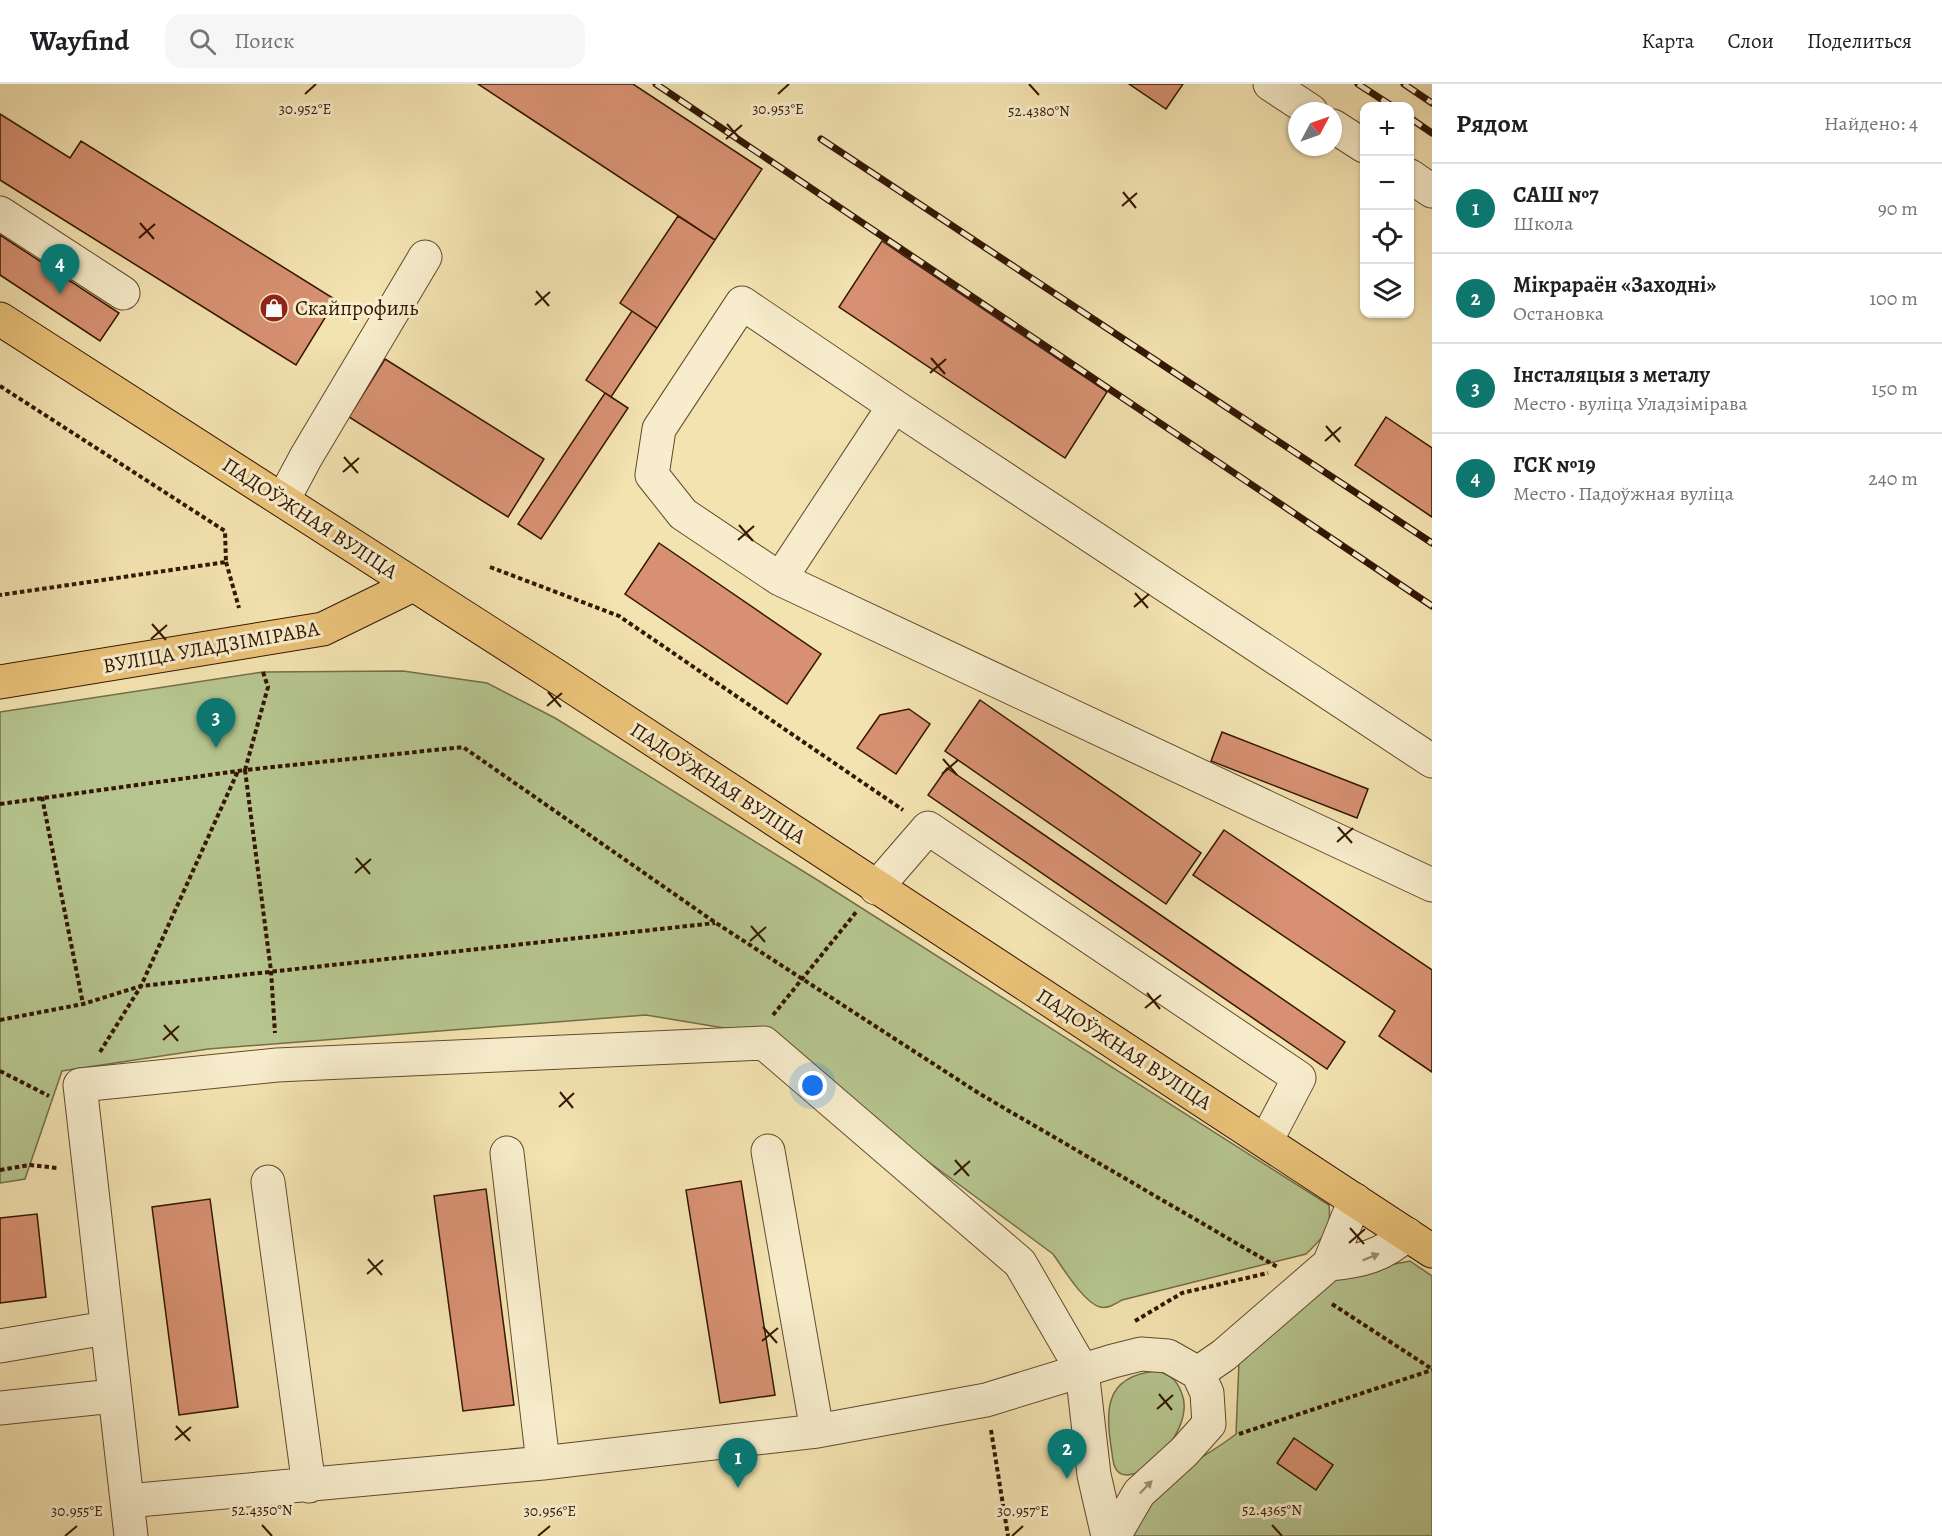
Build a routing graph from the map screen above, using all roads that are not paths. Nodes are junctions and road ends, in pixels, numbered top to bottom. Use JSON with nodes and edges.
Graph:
{"nodes":[{"id":1,"x":1270,"y":84,"type":"edge"},
{"id":2,"x":1297,"y":102,"type":"edge"},
{"id":3,"x":1342,"y":132,"type":"edge"},
{"id":4,"x":1360,"y":143,"type":"edge"},
{"id":5,"x":1414,"y":179,"type":"edge"},
{"id":6,"x":1432,"y":190,"type":"edge"},
{"id":7,"x":0,"y":213,"type":"edge"},
{"id":8,"x":425,"y":257,"type":"dead end"},
{"id":9,"x":123,"y":293,"type":"dead end"},
{"id":10,"x":0,"y":319,"type":"edge"},
{"id":11,"x":894,"y":406,"type":"junction"},
{"id":12,"x":283,"y":500,"type":"junction"},
{"id":13,"x":780,"y":579,"type":"junction"},
{"id":14,"x":413,"y":585,"type":"junction"},
{"id":15,"x":0,"y":682,"type":"edge"},
{"id":16,"x":1432,"y":760,"type":"edge"},
{"id":17,"x":1432,"y":885,"type":"edge"},
{"id":18,"x":876,"y":888,"type":"junction"},
{"id":19,"x":1266,"y":1141,"type":"junction"},
{"id":20,"x":768,"y":1151,"type":"dead end"},
{"id":21,"x":507,"y":1153,"type":"dead end"},
{"id":22,"x":268,"y":1182,"type":"dead end"},
{"id":23,"x":1355,"y":1200,"type":"junction"},
{"id":24,"x":1420,"y":1243,"type":"edge"},
{"id":25,"x":1329,"y":1264,"type":"junction"},
{"id":26,"x":106,"y":1328,"type":"junction"},
{"id":27,"x":0,"y":1346,"type":"edge"},
{"id":28,"x":1082,"y":1370,"type":"junction"},
{"id":29,"x":1198,"y":1373,"type":"junction"},
{"id":30,"x":113,"y":1396,"type":"junction"},
{"id":31,"x":0,"y":1408,"type":"edge"},
{"id":32,"x":817,"y":1431,"type":"junction"},
{"id":33,"x":543,"y":1463,"type":"junction"},
{"id":34,"x":309,"y":1486,"type":"junction"},
{"id":35,"x":128,"y":1501,"type":"junction"},
{"id":36,"x":130,"y":1536,"type":"edge"},
{"id":37,"x":1108,"y":1536,"type":"edge"},
{"id":38,"x":1114,"y":1536,"type":"edge"}],
"edges":[{"from":1,"to":2,"type":"street"},
{"from":3,"to":4,"type":"street"},
{"from":5,"to":6,"type":"street"},
{"from":7,"to":9,"type":"street"},
{"from":8,"to":12,"type":"street"},
{"from":10,"to":12,"type":"main road","name":"ПАДОЎЖНАЯ ВУЛІЦА"},
{"from":11,"to":13,"type":"street"},
{"from":11,"to":13,"type":"street"},
{"from":11,"to":16,"type":"street"},
{"from":12,"to":14,"type":"main road","name":"ПАДОЎЖНАЯ ВУЛІЦА"},
{"from":13,"to":17,"type":"street"},
{"from":14,"to":15,"type":"main road","name":"ВУЛІЦА УЛАДЗІМІРАВА"},
{"from":14,"to":18,"type":"main road","name":"ПАДОЎЖНАЯ ВУЛІЦА"},
{"from":18,"to":19,"type":"main road","name":"ПАДОЎЖНАЯ ВУЛІЦА"},
{"from":18,"to":19,"type":"street"},
{"from":19,"to":23,"type":"main road","name":"ПАДОЎЖНАЯ ВУЛІЦА"},
{"from":20,"to":32,"type":"street"},
{"from":21,"to":33,"type":"street"},
{"from":22,"to":34,"type":"street"},
{"from":23,"to":24,"type":"main road","name":"ПАДОЎЖНАЯ ВУЛІЦА"},
{"from":23,"to":25,"type":"street"},
{"from":25,"to":24,"type":"street","one_way":true},
{"from":25,"to":29,"type":"street"},
{"from":26,"to":27,"type":"street"},
{"from":26,"to":28,"type":"street"},
{"from":26,"to":30,"type":"street"},
{"from":28,"to":29,"type":"street"},
{"from":28,"to":32,"type":"street"},
{"from":28,"to":37,"type":"street"},
{"from":38,"to":29,"type":"street","one_way":true},
{"from":30,"to":31,"type":"street"},
{"from":30,"to":35,"type":"street"},
{"from":32,"to":33,"type":"street"},
{"from":33,"to":34,"type":"street"},
{"from":34,"to":35,"type":"street"},
{"from":35,"to":36,"type":"street"}]}
